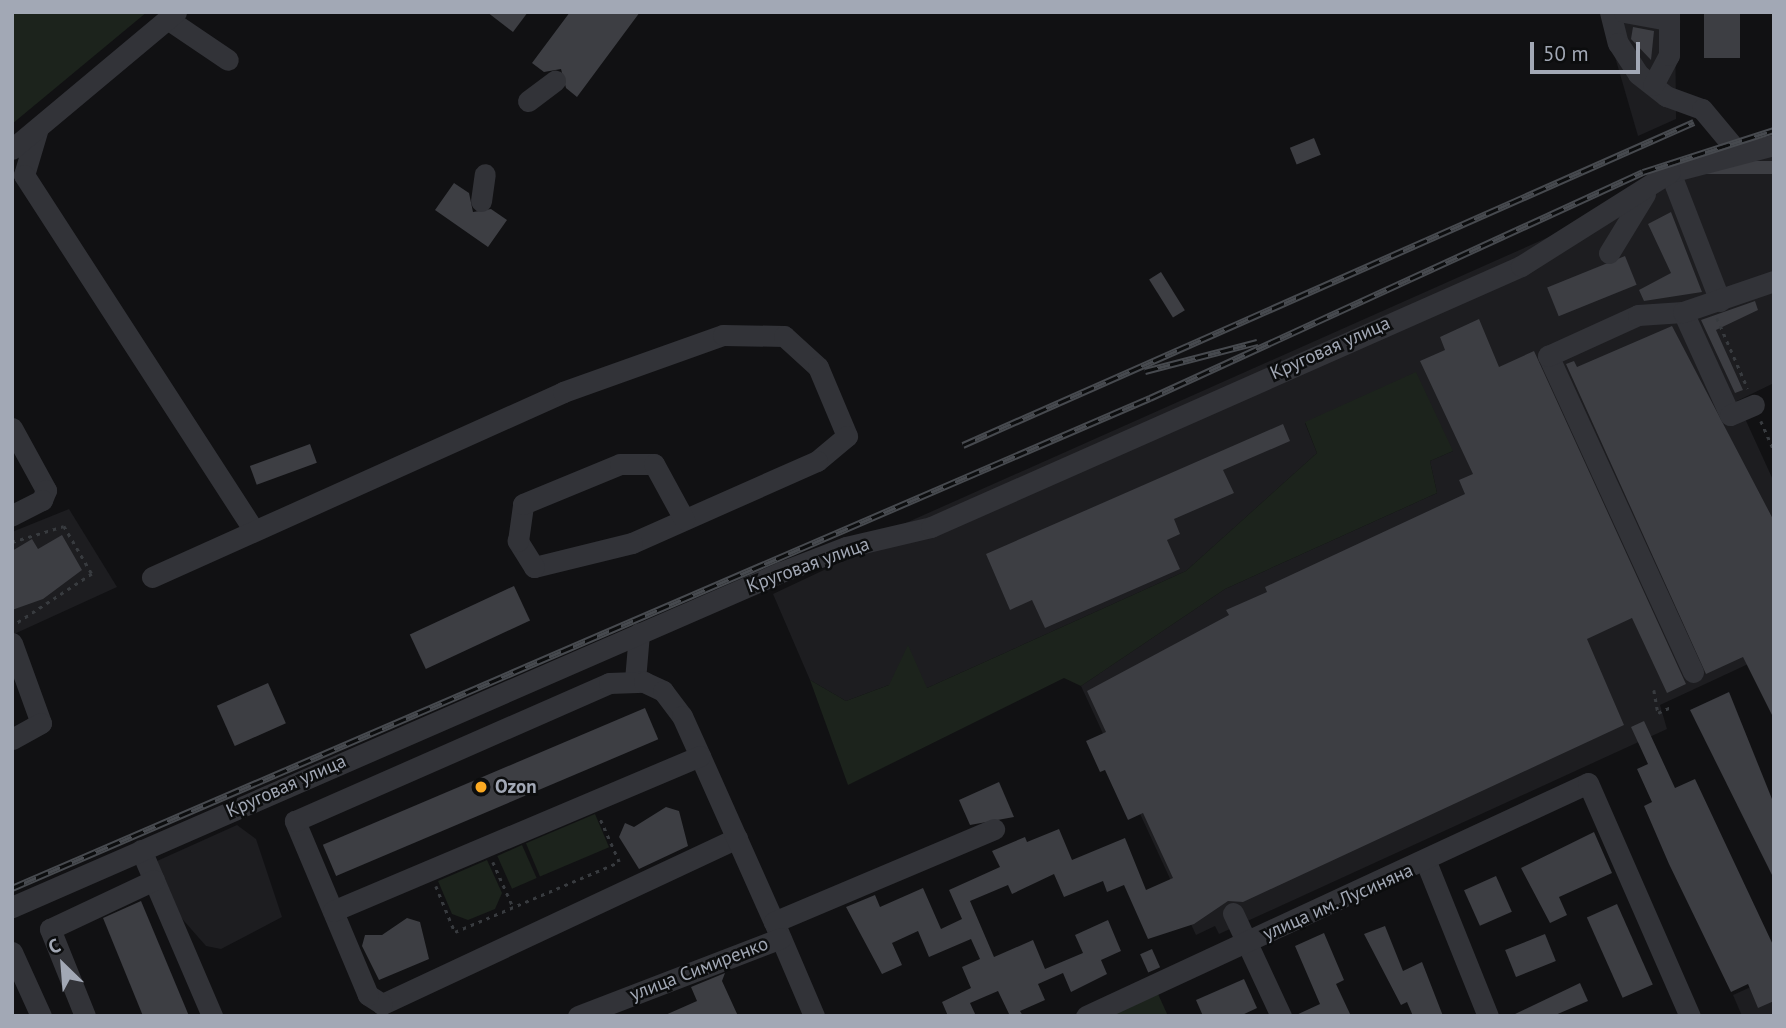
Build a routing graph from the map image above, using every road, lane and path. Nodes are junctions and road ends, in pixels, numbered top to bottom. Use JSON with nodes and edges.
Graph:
{"nodes":[{"id":1,"x":1610,"y":12,"type":"edge"},
{"id":2,"x":1624,"y":12,"type":"edge"},
{"id":3,"x":172,"y":16,"type":"edge"},
{"id":4,"x":1669,"y":16,"type":"edge"},
{"id":5,"x":228,"y":60,"type":"dead end"},
{"id":6,"x":555,"y":80,"type":"dead end"},
{"id":7,"x":1653,"y":85,"type":"junction"},
{"id":8,"x":528,"y":100,"type":"dead end"},
{"id":9,"x":38,"y":128,"type":"junction"},
{"id":10,"x":1774,"y":145,"type":"edge"},
{"id":11,"x":12,"y":149,"type":"edge"},
{"id":12,"x":1738,"y":152,"type":"junction"},
{"id":13,"x":1670,"y":172,"type":"junction"},
{"id":14,"x":485,"y":174,"type":"dead end"},
{"id":15,"x":481,"y":201,"type":"dead end"},
{"id":16,"x":1609,"y":253,"type":"dead end"},
{"id":17,"x":1774,"y":281,"type":"edge"},
{"id":18,"x":1715,"y":303,"type":"junction"},
{"id":19,"x":1684,"y":312,"type":"junction"},
{"id":20,"x":1754,"y":405,"type":"junction"},
{"id":21,"x":12,"y":428,"type":"edge"},
{"id":22,"x":1774,"y":450,"type":"edge"},
{"id":23,"x":12,"y":514,"type":"edge"},
{"id":24,"x":684,"y":519,"type":"junction"},
{"id":25,"x":252,"y":528,"type":"junction"},
{"id":26,"x":12,"y":542,"type":"edge"},
{"id":27,"x":152,"y":577,"type":"dead end"},
{"id":28,"x":12,"y":626,"type":"edge"},
{"id":29,"x":639,"y":632,"type":"junction"},
{"id":30,"x":12,"y":643,"type":"edge"},
{"id":31,"x":1693,"y":671,"type":"dead end"},
{"id":32,"x":635,"y":680,"type":"junction"},
{"id":33,"x":1654,"y":690,"type":"dead end"},
{"id":34,"x":1671,"y":707,"type":"dead end"},
{"id":35,"x":12,"y":739,"type":"edge"},
{"id":36,"x":700,"y":756,"type":"junction"},
{"id":37,"x":592,"y":801,"type":"junction"},
{"id":38,"x":994,"y":829,"type":"dead end"},
{"id":39,"x":737,"y":838,"type":"junction"},
{"id":40,"x":487,"y":846,"type":"junction"},
{"id":41,"x":141,"y":850,"type":"junction"},
{"id":42,"x":1426,"y":862,"type":"junction"},
{"id":43,"x":429,"y":870,"type":"junction"},
{"id":44,"x":154,"y":880,"type":"junction"},
{"id":45,"x":12,"y":907,"type":"edge"},
{"id":46,"x":513,"y":907,"type":"junction"},
{"id":47,"x":333,"y":911,"type":"junction"},
{"id":48,"x":1233,"y":913,"type":"dead end"},
{"id":49,"x":778,"y":930,"type":"junction"},
{"id":50,"x":1249,"y":942,"type":"junction"},
{"id":51,"x":12,"y":952,"type":"edge"},
{"id":52,"x":41,"y":1016,"type":"edge"},
{"id":53,"x":85,"y":1016,"type":"edge"},
{"id":54,"x":212,"y":1016,"type":"edge"},
{"id":55,"x":578,"y":1016,"type":"edge"},
{"id":56,"x":814,"y":1016,"type":"edge"},
{"id":57,"x":1086,"y":1016,"type":"edge"},
{"id":58,"x":1281,"y":1016,"type":"edge"},
{"id":59,"x":1488,"y":1016,"type":"edge"},
{"id":60,"x":1690,"y":1016,"type":"edge"}],
"edges":[{"from":1,"to":7,"type":"street"},
{"from":2,"to":4,"type":"street"},
{"from":3,"to":5,"type":"street"},
{"from":3,"to":9,"type":"street"},
{"from":4,"to":7,"type":"street"},
{"from":6,"to":8,"type":"street"},
{"from":7,"to":12,"type":"street"},
{"from":9,"to":11,"type":"street"},
{"from":9,"to":25,"type":"street"},
{"from":10,"to":12,"type":"street"},
{"from":12,"to":13,"type":"street"},
{"from":13,"to":16,"type":"street"},
{"from":13,"to":18,"type":"street"},
{"from":13,"to":29,"type":"street","name":"Круговая улица"},
{"from":14,"to":15,"type":"street"},
{"from":17,"to":18,"type":"street"},
{"from":18,"to":19,"type":"street"},
{"from":18,"to":20,"type":"path"},
{"from":19,"to":20,"type":"street"},
{"from":19,"to":31,"type":"street"},
{"from":20,"to":22,"type":"path"},
{"from":21,"to":23,"type":"street"},
{"from":24,"to":24,"type":"street"},
{"from":24,"to":25,"type":"street"},
{"from":25,"to":27,"type":"street"},
{"from":26,"to":28,"type":"path"},
{"from":29,"to":32,"type":"street"},
{"from":29,"to":41,"type":"street","name":"Круговая улица"},
{"from":30,"to":35,"type":"street"},
{"from":32,"to":36,"type":"street"},
{"from":32,"to":47,"type":"street"},
{"from":33,"to":34,"type":"path"},
{"from":36,"to":37,"type":"street"},
{"from":36,"to":39,"type":"street"},
{"from":37,"to":40,"type":"street"},
{"from":37,"to":46,"type":"path"},
{"from":38,"to":49,"type":"street","name":"улица Симиренко"},
{"from":39,"to":47,"type":"street"},
{"from":39,"to":49,"type":"street"},
{"from":40,"to":43,"type":"street"},
{"from":40,"to":46,"type":"path"},
{"from":41,"to":44,"type":"street"},
{"from":41,"to":45,"type":"street","name":"Круговая улица"},
{"from":42,"to":50,"type":"street","name":"улица им. Лусиняна"},
{"from":42,"to":59,"type":"street"},
{"from":42,"to":60,"type":"street","name":"улица им. Лусиняна"},
{"from":43,"to":46,"type":"path"},
{"from":43,"to":47,"type":"street"},
{"from":44,"to":53,"type":"street"},
{"from":44,"to":54,"type":"street"},
{"from":48,"to":50,"type":"street"},
{"from":49,"to":55,"type":"street","name":"улица Симиренко"},
{"from":49,"to":56,"type":"street"},
{"from":50,"to":57,"type":"street","name":"улица им. Лусиняна"},
{"from":50,"to":58,"type":"street"},
{"from":51,"to":52,"type":"street"}]}
